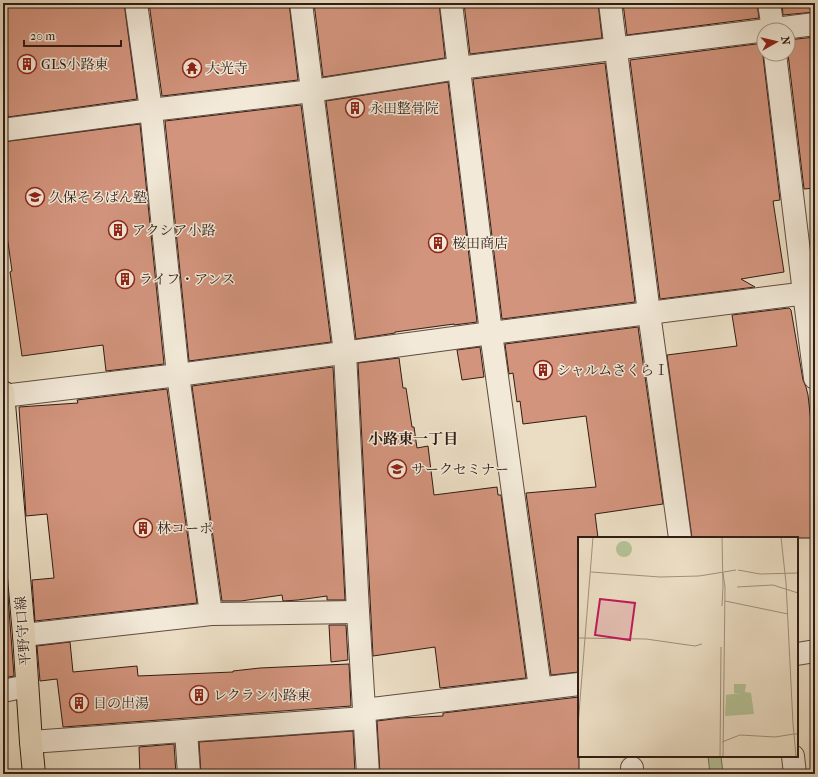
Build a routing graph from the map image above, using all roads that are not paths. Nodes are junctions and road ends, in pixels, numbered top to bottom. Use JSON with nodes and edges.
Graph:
{"nodes":[{"id":1,"x":136,"y":3,"type":"edge"},
{"id":2,"x":300,"y":3,"type":"edge"},
{"id":3,"x":451,"y":3,"type":"edge"},
{"id":4,"x":610,"y":3,"type":"edge"},
{"id":5,"x":769,"y":3,"type":"edge"},
{"id":6,"x":772,"y":22,"type":"edge"},
{"id":7,"x":815,"y":24,"type":"edge"},
{"id":8,"x":796,"y":26,"type":"edge"},
{"id":9,"x":756,"y":31,"type":"edge"},
{"id":10,"x":615,"y":48,"type":"junction"},
{"id":11,"x":776,"y":62,"type":"edge"},
{"id":12,"x":459,"y":68,"type":"junction"},
{"id":13,"x":312,"y":90,"type":"junction"},
{"id":14,"x":151,"y":110,"type":"junction"},
{"id":15,"x":3,"y":130,"type":"edge"},
{"id":16,"x":809,"y":292,"type":"edge"},
{"id":17,"x":649,"y":312,"type":"junction"},
{"id":18,"x":491,"y":333,"type":"junction"},
{"id":19,"x":345,"y":353,"type":"junction"},
{"id":20,"x":178,"y":375,"type":"junction"},
{"id":21,"x":815,"y":378,"type":"edge"},
{"id":22,"x":3,"y":392,"type":"edge"},
{"id":23,"x":3,"y":396,"type":"edge"},
{"id":24,"x":680,"y":537,"type":"edge"},
{"id":25,"x":358,"y":612,"type":"junction"},
{"id":26,"x":211,"y":614,"type":"junction"},
{"id":27,"x":24,"y":635,"type":"junction"},
{"id":28,"x":815,"y":651,"type":"edge"},
{"id":29,"x":798,"y":654,"type":"edge"},
{"id":30,"x":578,"y":684,"type":"edge"},
{"id":31,"x":27,"y":686,"type":"junction"},
{"id":32,"x":540,"y":688,"type":"junction"},
{"id":33,"x":3,"y":691,"type":"edge"},
{"id":34,"x":364,"y":714,"type":"junction"},
{"id":35,"x":186,"y":730,"type":"junction"},
{"id":36,"x":31,"y":742,"type":"junction"},
{"id":37,"x":793,"y":757,"type":"edge"},
{"id":38,"x":34,"y":774,"type":"edge"},
{"id":39,"x":189,"y":774,"type":"edge"},
{"id":40,"x":368,"y":774,"type":"edge"},
{"id":41,"x":795,"y":774,"type":"edge"}],
"edges":[{"from":1,"to":14,"type":"street"},
{"from":2,"to":13,"type":"street"},
{"from":3,"to":12,"type":"street"},
{"from":4,"to":10,"type":"street"},
{"from":5,"to":6,"type":"street"},
{"from":7,"to":8,"type":"street"},
{"from":9,"to":10,"type":"street"},
{"from":10,"to":12,"type":"street"},
{"from":10,"to":17,"type":"street"},
{"from":11,"to":16,"type":"street"},
{"from":12,"to":13,"type":"street"},
{"from":12,"to":18,"type":"street"},
{"from":13,"to":14,"type":"street"},
{"from":13,"to":19,"type":"street"},
{"from":14,"to":15,"type":"street"},
{"from":14,"to":20,"type":"street"},
{"from":16,"to":17,"type":"street"},
{"from":16,"to":21,"type":"street"},
{"from":17,"to":18,"type":"street"},
{"from":17,"to":24,"type":"street"},
{"from":18,"to":19,"type":"street"},
{"from":18,"to":32,"type":"street"},
{"from":19,"to":20,"type":"street"},
{"from":19,"to":25,"type":"street"},
{"from":20,"to":23,"type":"street"},
{"from":20,"to":26,"type":"street"},
{"from":22,"to":23,"type":"main road","name":"平野守口線"},
{"from":23,"to":27,"type":"main road","name":"平野守口線"},
{"from":25,"to":26,"type":"street"},
{"from":25,"to":34,"type":"street"},
{"from":26,"to":27,"type":"street"},
{"from":27,"to":31,"type":"main road","name":"平野守口線"},
{"from":28,"to":29,"type":"street"},
{"from":30,"to":32,"type":"street"},
{"from":31,"to":33,"type":"street"},
{"from":31,"to":36,"type":"main road","name":"平野守口線"},
{"from":32,"to":34,"type":"street"},
{"from":34,"to":35,"type":"street"},
{"from":34,"to":40,"type":"street"},
{"from":35,"to":36,"type":"street"},
{"from":35,"to":39,"type":"street"},
{"from":36,"to":38,"type":"main road","name":"平野守口線"},
{"from":37,"to":41,"type":"street"}]}
